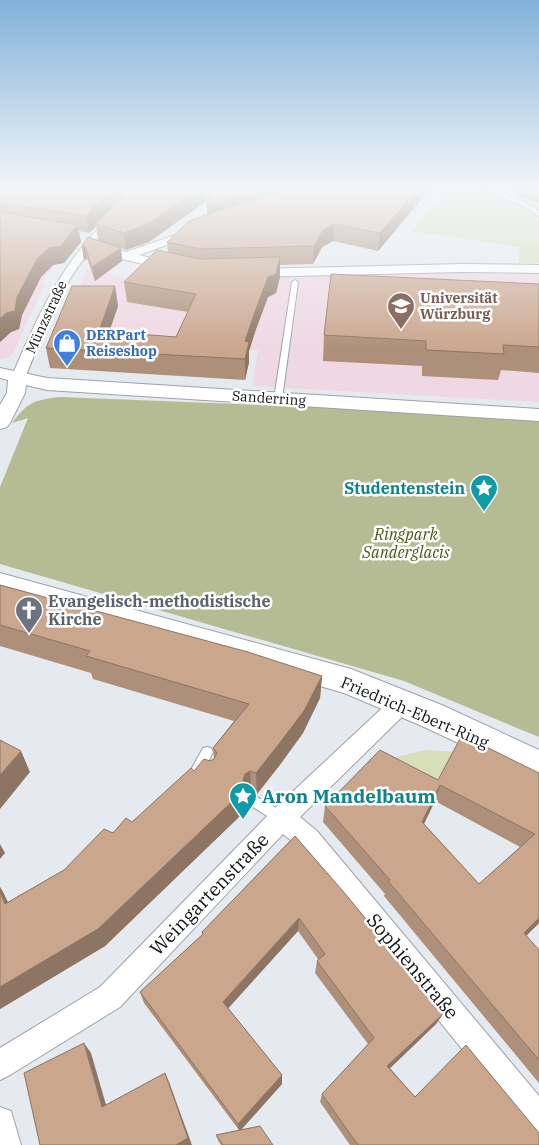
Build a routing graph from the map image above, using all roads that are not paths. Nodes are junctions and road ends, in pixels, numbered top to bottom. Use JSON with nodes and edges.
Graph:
{"nodes":[{"id":1,"x":84,"y":243,"type":"edge"},
{"id":2,"x":97,"y":243,"type":"edge"},
{"id":3,"x":161,"y":243,"type":"edge"},
{"id":4,"x":126,"y":256,"type":"junction"},
{"id":5,"x":183,"y":269,"type":"edge"},
{"id":6,"x":539,"y":269,"type":"edge"},
{"id":7,"x":239,"y":273,"type":"edge"},
{"id":8,"x":295,"y":282,"type":"dead end"},
{"id":9,"x":9,"y":376,"type":"edge"},
{"id":10,"x":278,"y":399,"type":"junction"},
{"id":11,"x":539,"y":415,"type":"edge"},
{"id":12,"x":0,"y":423,"type":"edge"},
{"id":13,"x":0,"y":583,"type":"edge"},
{"id":14,"x":402,"y":703,"type":"junction"},
{"id":15,"x":207,"y":752,"type":"dead end"},
{"id":16,"x":539,"y":766,"type":"edge"},
{"id":17,"x":211,"y":775,"type":"edge"},
{"id":18,"x":252,"y":800,"type":"dead end"},
{"id":19,"x":282,"y":818,"type":"junction"},
{"id":20,"x":0,"y":1065,"type":"edge"},
{"id":21,"x":539,"y":1120,"type":"edge"},
{"id":22,"x":0,"y":1122,"type":"edge"},
{"id":23,"x":5,"y":1145,"type":"edge"}],
"edges":[{"from":1,"to":9,"type":"street","name":"Münzstraße"},
{"from":2,"to":4,"type":"street"},
{"from":3,"to":4,"type":"street"},
{"from":4,"to":5,"type":"street"},
{"from":6,"to":7,"type":"street"},
{"from":8,"to":10,"type":"lane"},
{"from":9,"to":10,"type":"street","name":"Sanderring"},
{"from":9,"to":12,"type":"street"},
{"from":10,"to":11,"type":"street","name":"Sanderring"},
{"from":13,"to":14,"type":"main road","name":"Friedrich-Ebert-Ring"},
{"from":14,"to":16,"type":"main road","name":"Friedrich-Ebert-Ring"},
{"from":14,"to":19,"type":"street","name":"Weingartenstraße"},
{"from":15,"to":17,"type":"lane"},
{"from":18,"to":19,"type":"lane"},
{"from":19,"to":20,"type":"street","name":"Weingartenstraße"},
{"from":19,"to":21,"type":"street","name":"Sophienstraße"},
{"from":22,"to":23,"type":"street"}]}
